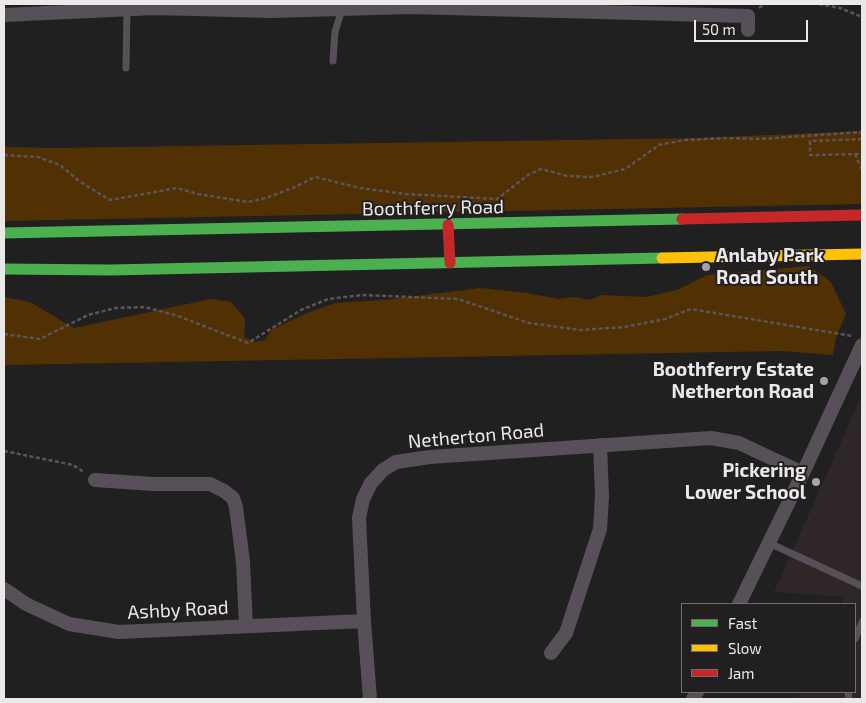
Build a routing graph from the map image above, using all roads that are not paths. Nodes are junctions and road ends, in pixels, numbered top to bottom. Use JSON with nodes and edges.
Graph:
{"nodes":[{"id":1,"x":201,"y":6,"type":"edge"},
{"id":2,"x":49,"y":8,"type":"edge"},
{"id":3,"x":560,"y":8,"type":"edge"},
{"id":4,"x":126,"y":9,"type":"junction"},
{"id":5,"x":342,"y":9,"type":"junction"},
{"id":6,"x":4,"y":15,"type":"edge"},
{"id":7,"x":748,"y":30,"type":"dead end"},
{"id":8,"x":333,"y":61,"type":"dead end"},
{"id":9,"x":126,"y":68,"type":"dead end"},
{"id":10,"x":862,"y":215,"type":"edge"},
{"id":11,"x":448,"y":225,"type":"junction"},
{"id":12,"x":4,"y":233,"type":"edge"},
{"id":13,"x":862,"y":254,"type":"edge"},
{"id":14,"x":450,"y":263,"type":"junction"},
{"id":15,"x":4,"y":269,"type":"edge"},
{"id":16,"x":859,"y":348,"type":"edge"},
{"id":17,"x":600,"y":445,"type":"junction"},
{"id":18,"x":803,"y":473,"type":"junction"},
{"id":19,"x":96,"y":480,"type":"road end"},
{"id":20,"x":769,"y":543,"type":"junction"},
{"id":21,"x":862,"y":586,"type":"edge"},
{"id":22,"x":4,"y":589,"type":"edge"},
{"id":23,"x":739,"y":603,"type":"edge"},
{"id":24,"x":364,"y":621,"type":"junction"},
{"id":25,"x":862,"y":622,"type":"edge"},
{"id":26,"x":246,"y":626,"type":"junction"},
{"id":27,"x":860,"y":631,"type":"edge"},
{"id":28,"x":551,"y":653,"type":"dead end"},
{"id":29,"x":370,"y":699,"type":"edge"}],
"edges":[{"from":1,"to":4,"type":"street"},
{"from":1,"to":5,"type":"street"},
{"from":2,"to":4,"type":"street"},
{"from":2,"to":6,"type":"street"},
{"from":3,"to":5,"type":"street"},
{"from":3,"to":7,"type":"street"},
{"from":4,"to":9,"type":"lane"},
{"from":5,"to":8,"type":"lane"},
{"from":10,"to":11,"type":"main road","name":"Boothferry Road"},
{"from":11,"to":12,"type":"main road","name":"Boothferry Road"},
{"from":11,"to":14,"type":"main road"},
{"from":13,"to":14,"type":"main road"},
{"from":14,"to":15,"type":"main road"},
{"from":16,"to":18,"type":"street"},
{"from":17,"to":18,"type":"street","name":"Netherton Road"},
{"from":17,"to":24,"type":"street","name":"Netherton Road"},
{"from":17,"to":28,"type":"street"},
{"from":18,"to":20,"type":"street"},
{"from":19,"to":26,"type":"street"},
{"from":20,"to":21,"type":"lane"},
{"from":20,"to":23,"type":"street"},
{"from":22,"to":26,"type":"street","name":"Ashby Road"},
{"from":24,"to":26,"type":"street","name":"Ashby Road"},
{"from":24,"to":29,"type":"street","name":"Netherton Road"},
{"from":25,"to":27,"type":"lane"}]}
